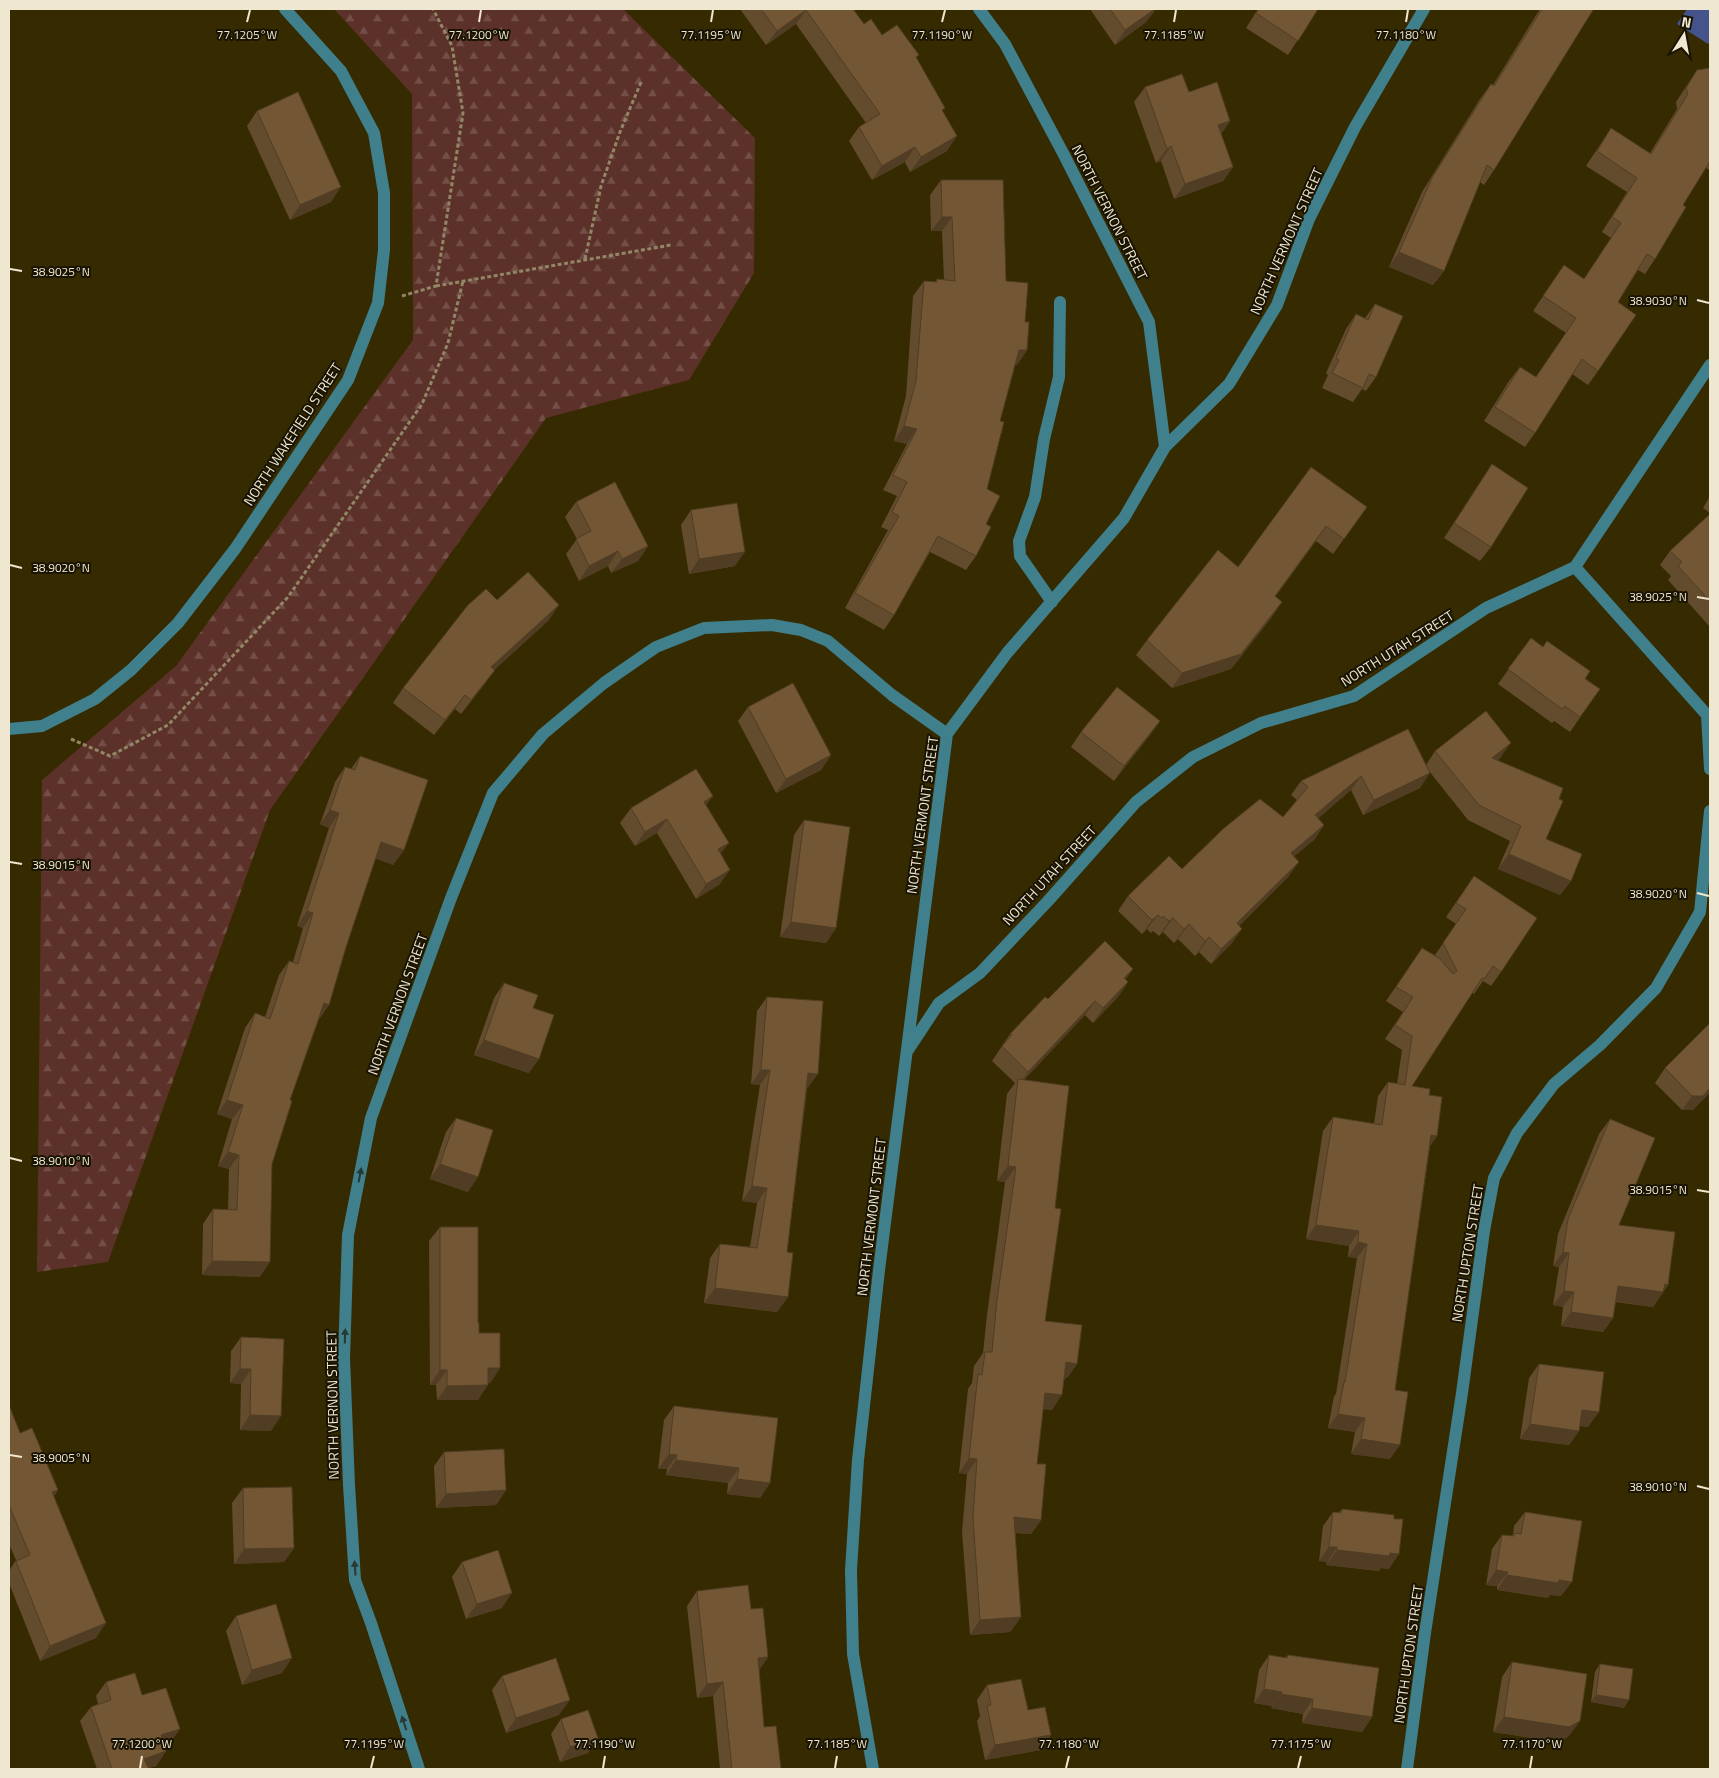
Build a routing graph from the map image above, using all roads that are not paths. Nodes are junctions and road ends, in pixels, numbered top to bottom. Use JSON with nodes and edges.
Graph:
{"nodes":[{"id":1,"x":285,"y":9,"type":"edge"},
{"id":2,"x":980,"y":9,"type":"edge"},
{"id":3,"x":1424,"y":9,"type":"edge"},
{"id":4,"x":1060,"y":302,"type":"dead end"},
{"id":5,"x":1710,"y":365,"type":"edge"},
{"id":6,"x":1165,"y":447,"type":"junction"},
{"id":7,"x":1575,"y":567,"type":"junction"},
{"id":8,"x":1052,"y":602,"type":"junction"},
{"id":9,"x":1709,"y":715,"type":"edge"},
{"id":10,"x":9,"y":729,"type":"edge"},
{"id":11,"x":947,"y":734,"type":"junction"},
{"id":12,"x":1710,"y":769,"type":"edge"},
{"id":13,"x":1710,"y":811,"type":"edge"},
{"id":14,"x":907,"y":1052,"type":"junction"},
{"id":15,"x":419,"y":1769,"type":"edge"},
{"id":16,"x":873,"y":1769,"type":"edge"},
{"id":17,"x":1407,"y":1769,"type":"edge"}],
"edges":[{"from":1,"to":10,"type":"street","name":"NORTH WAKEFIELD STREET"},
{"from":2,"to":6,"type":"street","name":"NORTH VERNON STREET"},
{"from":3,"to":6,"type":"street","name":"NORTH VERMONT STREET"},
{"from":4,"to":8,"type":"street"},
{"from":5,"to":7,"type":"street"},
{"from":6,"to":8,"type":"street","name":"NORTH VERMONT STREET"},
{"from":7,"to":9,"type":"street"},
{"from":7,"to":14,"type":"street","name":"NORTH UTAH STREET"},
{"from":8,"to":11,"type":"street","name":"NORTH VERMONT STREET"},
{"from":9,"to":12,"type":"street"},
{"from":11,"to":14,"type":"street","name":"NORTH VERMONT STREET"},
{"from":15,"to":11,"type":"street","name":"NORTH VERNON STREET","one_way":true},
{"from":13,"to":17,"type":"street","name":"NORTH UPTON STREET"},
{"from":14,"to":16,"type":"street","name":"NORTH VERMONT STREET"}]}
